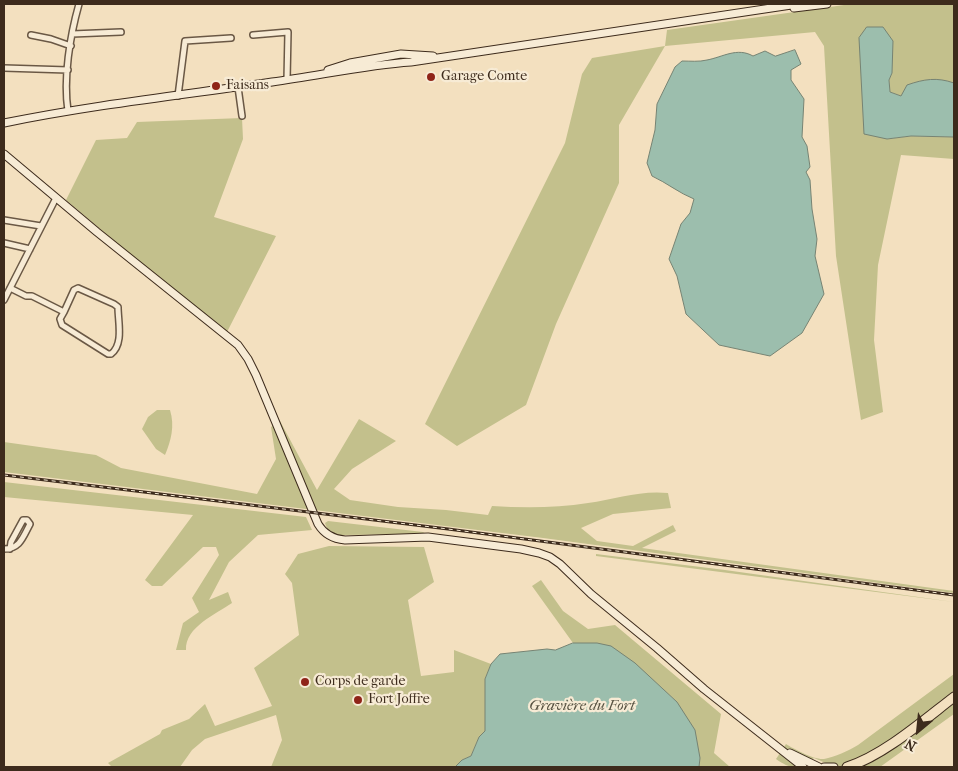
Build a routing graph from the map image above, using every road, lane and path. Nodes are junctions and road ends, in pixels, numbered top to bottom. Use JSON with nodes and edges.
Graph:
{"nodes":[{"id":1,"x":79,"y":4,"type":"edge"},
{"id":2,"x":798,"y":4,"type":"edge"},
{"id":3,"x":827,"y":4,"type":"edge"},
{"id":4,"x":758,"y":11,"type":"junction"},
{"id":5,"x":121,"y":32,"type":"dead end"},
{"id":6,"x":72,"y":34,"type":"junction"},
{"id":7,"x":31,"y":35,"type":"dead end"},
{"id":8,"x":253,"y":35,"type":"dead end"},
{"id":9,"x":231,"y":38,"type":"dead end"},
{"id":10,"x":71,"y":46,"type":"junction"},
{"id":11,"x":4,"y":68,"type":"edge"},
{"id":12,"x":68,"y":70,"type":"junction"},
{"id":13,"x":287,"y":80,"type":"junction"},
{"id":14,"x":238,"y":87,"type":"junction"},
{"id":15,"x":178,"y":96,"type":"junction"},
{"id":16,"x":68,"y":111,"type":"junction"},
{"id":17,"x":242,"y":116,"type":"dead end"},
{"id":18,"x":4,"y":123,"type":"edge"},
{"id":19,"x":4,"y":154,"type":"edge"},
{"id":20,"x":56,"y":198,"type":"junction"},
{"id":21,"x":4,"y":220,"type":"edge"},
{"id":22,"x":41,"y":226,"type":"junction"},
{"id":23,"x":4,"y":244,"type":"edge"},
{"id":24,"x":30,"y":249,"type":"junction"},
{"id":25,"x":10,"y":288,"type":"junction"},
{"id":26,"x":4,"y":300,"type":"edge"},
{"id":27,"x":64,"y":312,"type":"junction"},
{"id":28,"x":7,"y":549,"type":"edge"},
{"id":29,"x":954,"y":699,"type":"edge"},
{"id":30,"x":762,"y":735,"type":"junction"},
{"id":31,"x":803,"y":767,"type":"edge"},
{"id":32,"x":819,"y":767,"type":"edge"},
{"id":33,"x":824,"y":767,"type":"edge"},
{"id":34,"x":834,"y":767,"type":"edge"},
{"id":35,"x":847,"y":767,"type":"edge"},
{"id":36,"x":864,"y":767,"type":"edge"}],
"edges":[{"from":1,"to":6,"type":"street"},
{"from":2,"to":4,"type":"main road"},
{"from":3,"to":4,"type":"main road"},
{"from":4,"to":13,"type":"main road"},
{"from":5,"to":6,"type":"street"},
{"from":6,"to":10,"type":"street"},
{"from":7,"to":10,"type":"street"},
{"from":8,"to":13,"type":"street"},
{"from":9,"to":15,"type":"street"},
{"from":10,"to":12,"type":"street"},
{"from":11,"to":12,"type":"street"},
{"from":12,"to":16,"type":"street"},
{"from":13,"to":14,"type":"main road"},
{"from":14,"to":15,"type":"main road"},
{"from":14,"to":17,"type":"street"},
{"from":15,"to":16,"type":"main road"},
{"from":16,"to":18,"type":"main road"},
{"from":19,"to":20,"type":"main road"},
{"from":20,"to":22,"type":"street"},
{"from":20,"to":30,"type":"main road"},
{"from":21,"to":22,"type":"street"},
{"from":22,"to":24,"type":"street"},
{"from":23,"to":24,"type":"street"},
{"from":24,"to":25,"type":"street"},
{"from":25,"to":26,"type":"street"},
{"from":25,"to":27,"type":"street"},
{"from":27,"to":27,"type":"street"},
{"from":28,"to":28,"type":"street"},
{"from":29,"to":35,"type":"highway"},
{"from":29,"to":36,"type":"highway"},
{"from":30,"to":31,"type":"main road"},
{"from":30,"to":32,"type":"main road"},
{"from":33,"to":34,"type":"main road"}]}
